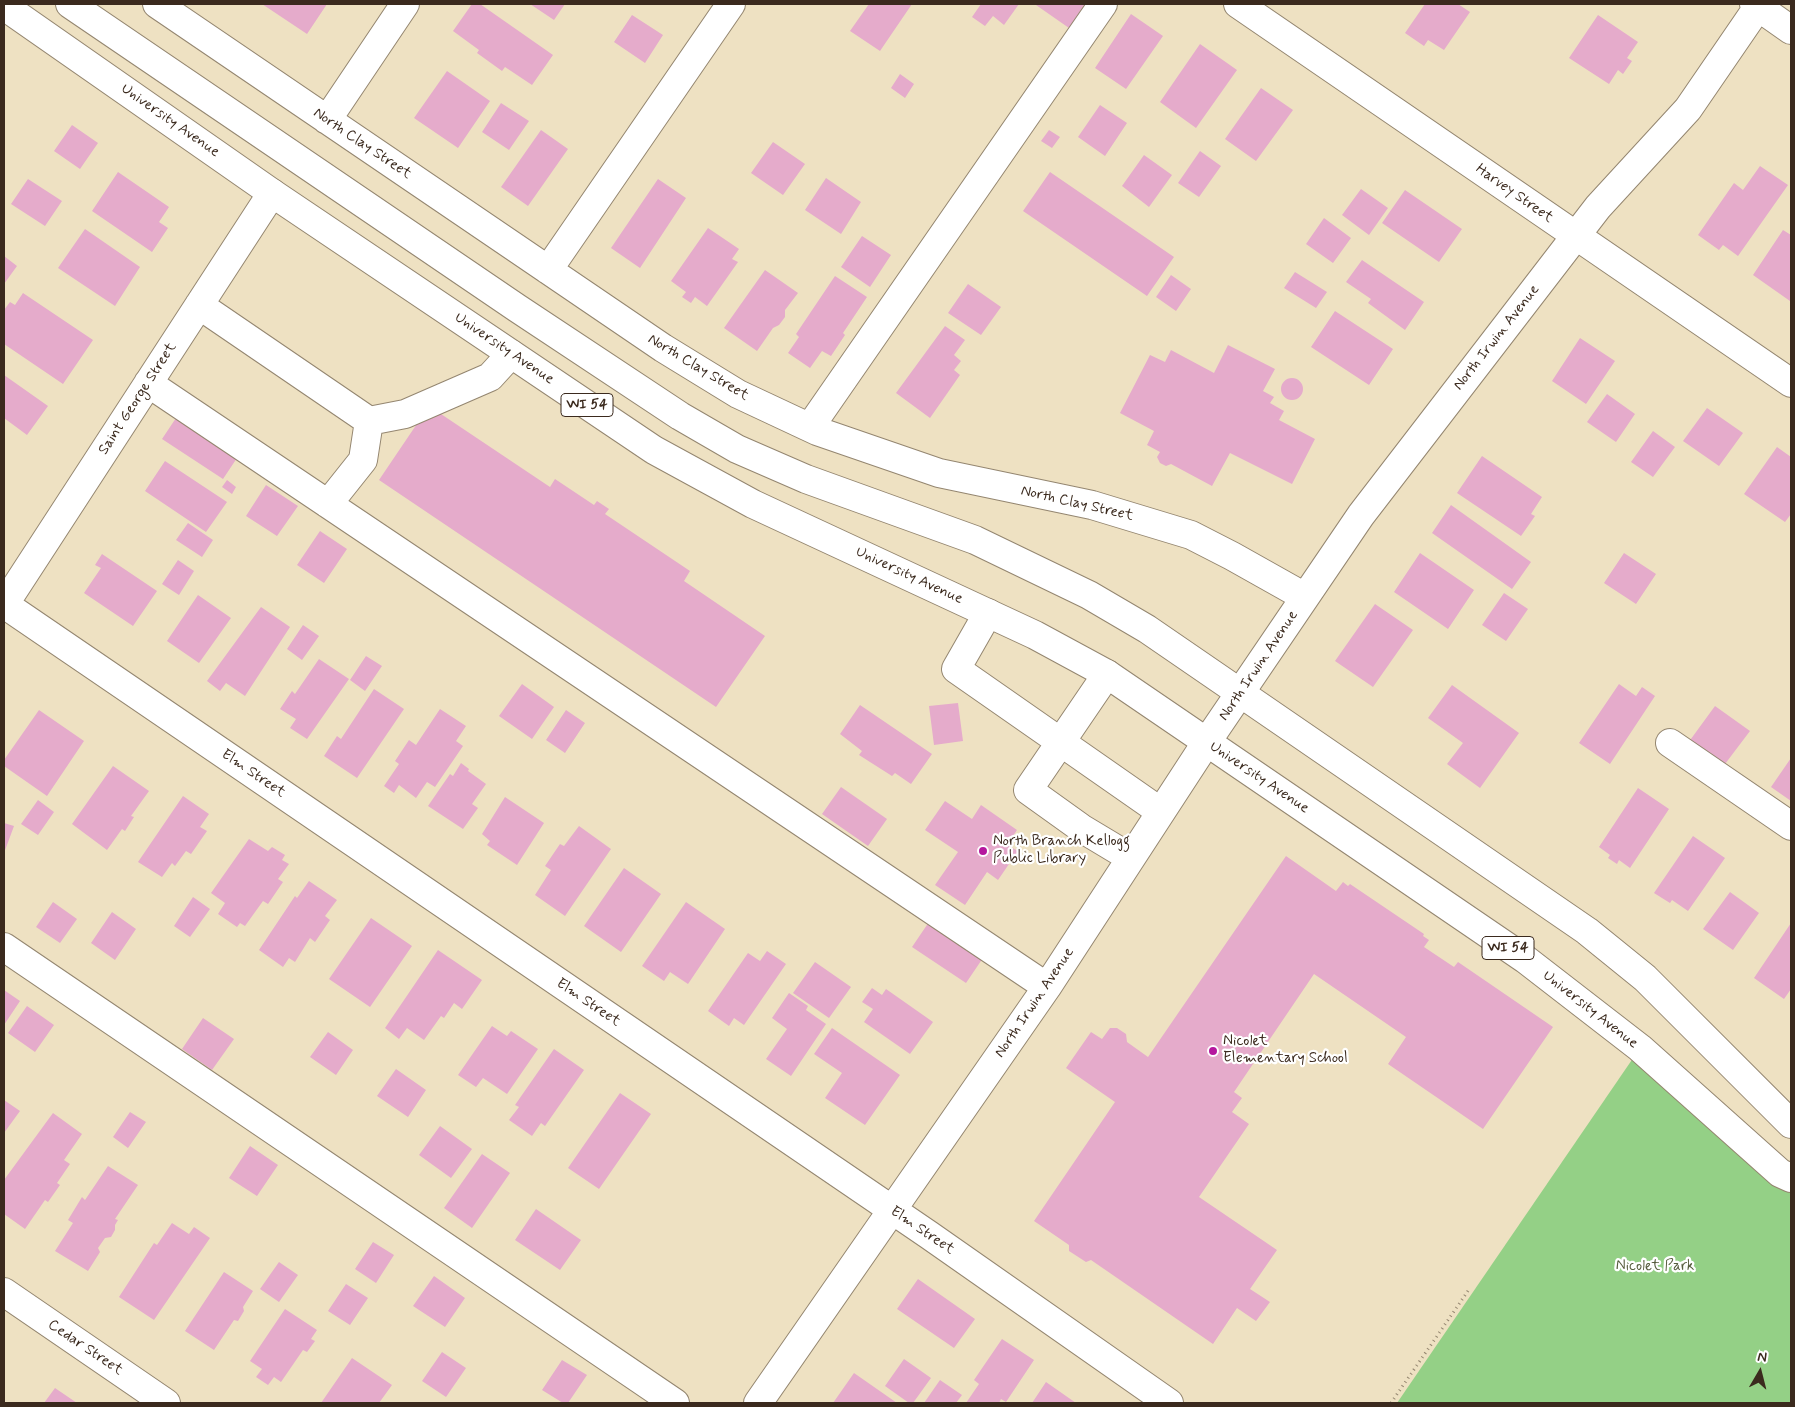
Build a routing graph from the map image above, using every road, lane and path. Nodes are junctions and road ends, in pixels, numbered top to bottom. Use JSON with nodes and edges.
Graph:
{"nodes":[{"id":1,"x":70,"y":4,"type":"edge"},
{"id":2,"x":157,"y":4,"type":"edge"},
{"id":3,"x":405,"y":4,"type":"edge"},
{"id":4,"x":730,"y":4,"type":"edge"},
{"id":5,"x":1103,"y":4,"type":"edge"},
{"id":6,"x":1238,"y":4,"type":"edge"},
{"id":7,"x":1757,"y":5,"type":"edge"},
{"id":8,"x":4,"y":6,"type":"edge"},
{"id":9,"x":1791,"y":30,"type":"edge"},
{"id":10,"x":327,"y":120,"type":"junction"},
{"id":11,"x":272,"y":193,"type":"junction"},
{"id":12,"x":1575,"y":236,"type":"junction"},
{"id":13,"x":548,"y":270,"type":"junction"},
{"id":14,"x":199,"y":304,"type":"junction"},
{"id":15,"x":512,"y":354,"type":"junction"},
{"id":16,"x":148,"y":383,"type":"junction"},
{"id":17,"x":1791,"y":383,"type":"edge"},
{"id":18,"x":369,"y":421,"type":"junction"},
{"id":19,"x":810,"y":428,"type":"junction"},
{"id":20,"x":328,"y":504,"type":"junction"},
{"id":21,"x":1305,"y":597,"type":"junction"},
{"id":22,"x":4,"y":604,"type":"edge"},
{"id":23,"x":988,"y":613,"type":"junction"},
{"id":24,"x":1107,"y":674,"type":"junction"},
{"id":25,"x":1240,"y":693,"type":"junction"},
{"id":26,"x":1060,"y":742,"type":"junction"},
{"id":27,"x":1206,"y":743,"type":"junction"},
{"id":28,"x":1670,"y":743,"type":"dead end"},
{"id":29,"x":1161,"y":812,"type":"junction"},
{"id":30,"x":1791,"y":826,"type":"edge"},
{"id":31,"x":1131,"y":858,"type":"junction"},
{"id":32,"x":4,"y":947,"type":"edge"},
{"id":33,"x":1047,"y":987,"type":"junction"},
{"id":34,"x":1791,"y":1124,"type":"edge"},
{"id":35,"x":1791,"y":1178,"type":"edge"},
{"id":36,"x":893,"y":1211,"type":"junction"},
{"id":37,"x":1470,"y":1288,"type":"dead end"},
{"id":38,"x":4,"y":1292,"type":"edge"},
{"id":39,"x":166,"y":1403,"type":"edge"},
{"id":40,"x":676,"y":1403,"type":"edge"},
{"id":41,"x":758,"y":1403,"type":"edge"},
{"id":42,"x":1170,"y":1403,"type":"edge"},
{"id":43,"x":1391,"y":1403,"type":"edge"}],
"edges":[{"from":1,"to":25,"type":"street","number":"WI 54"},
{"from":2,"to":10,"type":"street","name":"North Clay Street"},
{"from":3,"to":10,"type":"street"},
{"from":4,"to":13,"type":"street"},
{"from":5,"to":19,"type":"street"},
{"from":6,"to":12,"type":"street","name":"Harvey Street"},
{"from":7,"to":9,"type":"street"},
{"from":7,"to":12,"type":"street","name":"North Irwin Avenue"},
{"from":8,"to":11,"type":"street","name":"University Avenue","number":"WI 54"},
{"from":10,"to":13,"type":"street","name":"North Clay Street"},
{"from":11,"to":14,"type":"street","name":"Saint George Street"},
{"from":11,"to":15,"type":"street","name":"University Avenue","number":"WI 54"},
{"from":12,"to":17,"type":"street","name":"Harvey Street"},
{"from":12,"to":21,"type":"street","name":"North Irwin Avenue"},
{"from":13,"to":19,"type":"street","name":"North Clay Street"},
{"from":14,"to":16,"type":"street","name":"Saint George Street"},
{"from":14,"to":18,"type":"street"},
{"from":15,"to":18,"type":"street"},
{"from":15,"to":23,"type":"street","name":"University Avenue","number":"WI 54"},
{"from":16,"to":20,"type":"street"},
{"from":16,"to":22,"type":"street","name":"Saint George Street"},
{"from":18,"to":20,"type":"street"},
{"from":19,"to":21,"type":"street","name":"North Clay Street"},
{"from":20,"to":33,"type":"street"},
{"from":21,"to":25,"type":"street","name":"North Irwin Avenue"},
{"from":22,"to":36,"type":"street","name":"Elm Street"},
{"from":23,"to":24,"type":"street","name":"University Avenue","number":"WI 54"},
{"from":23,"to":26,"type":"street"},
{"from":24,"to":26,"type":"street"},
{"from":24,"to":27,"type":"street","name":"University Avenue","number":"WI 54"},
{"from":25,"to":27,"type":"street","name":"North Irwin Avenue"},
{"from":25,"to":34,"type":"street","number":"WI 54"},
{"from":26,"to":29,"type":"street"},
{"from":26,"to":31,"type":"street"},
{"from":27,"to":29,"type":"street","name":"North Irwin Avenue"},
{"from":27,"to":35,"type":"street","name":"University Avenue","number":"WI 54"},
{"from":28,"to":30,"type":"street"},
{"from":29,"to":31,"type":"street","name":"North Irwin Avenue"},
{"from":31,"to":33,"type":"street","name":"North Irwin Avenue"},
{"from":32,"to":40,"type":"street"},
{"from":33,"to":36,"type":"street","name":"North Irwin Avenue"},
{"from":36,"to":41,"type":"street","name":"North Irwin Avenue"},
{"from":36,"to":42,"type":"street","name":"Elm Street"},
{"from":37,"to":43,"type":"path"},
{"from":38,"to":39,"type":"street","name":"Cedar Street"}]}
